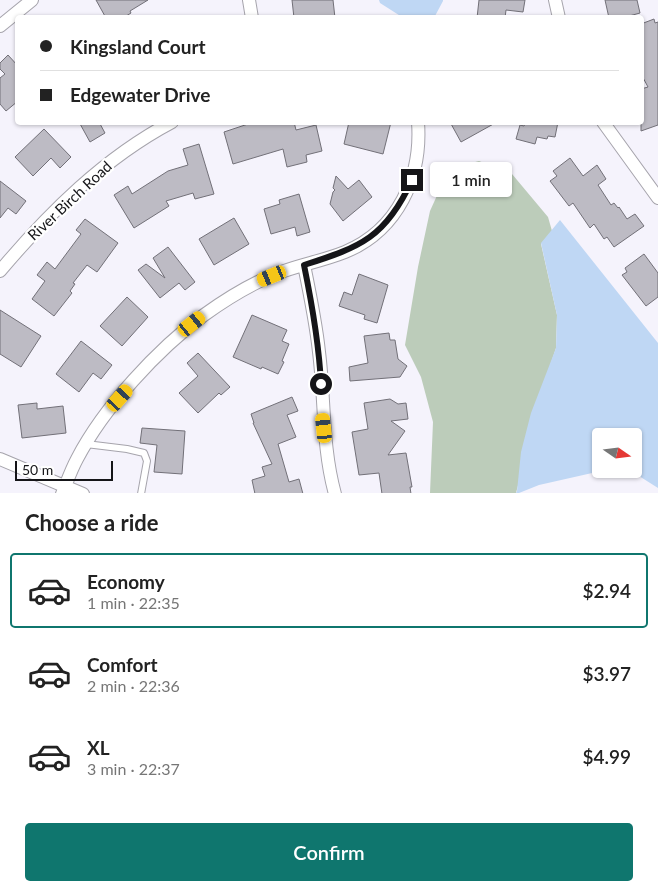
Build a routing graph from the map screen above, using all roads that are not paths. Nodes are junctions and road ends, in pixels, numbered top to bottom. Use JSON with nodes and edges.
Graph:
{"nodes":[{"id":1,"x":32,"y":0,"type":"edge"},
{"id":2,"x":249,"y":0,"type":"edge"},
{"id":3,"x":555,"y":0,"type":"edge"},
{"id":4,"x":252,"y":15,"type":"edge"},
{"id":5,"x":558,"y":15,"type":"edge"},
{"id":6,"x":0,"y":26,"type":"edge"},
{"id":7,"x":166,"y":125,"type":"edge"},
{"id":8,"x":418,"y":125,"type":"edge"},
{"id":9,"x":605,"y":125,"type":"edge"},
{"id":10,"x":658,"y":198,"type":"edge"},
{"id":11,"x":304,"y":265,"type":"junction"},
{"id":12,"x":0,"y":271,"type":"edge"},
{"id":13,"x":86,"y":444,"type":"junction"},
{"id":14,"x":0,"y":459,"type":"edge"},
{"id":15,"x":63,"y":490,"type":"edge"},
{"id":16,"x":78,"y":493,"type":"edge"},
{"id":17,"x":141,"y":493,"type":"edge"},
{"id":18,"x":335,"y":493,"type":"edge"}],
"edges":[{"from":1,"to":6,"type":"street"},
{"from":2,"to":4,"type":"street"},
{"from":3,"to":5,"type":"street"},
{"from":7,"to":12,"type":"street","name":"River Birch Road"},
{"from":8,"to":11,"type":"street"},
{"from":9,"to":10,"type":"street"},
{"from":11,"to":13,"type":"street"},
{"from":11,"to":18,"type":"street"},
{"from":13,"to":15,"type":"street"},
{"from":13,"to":17,"type":"lane"},
{"from":14,"to":15,"type":"street"},
{"from":15,"to":16,"type":"street"}]}
